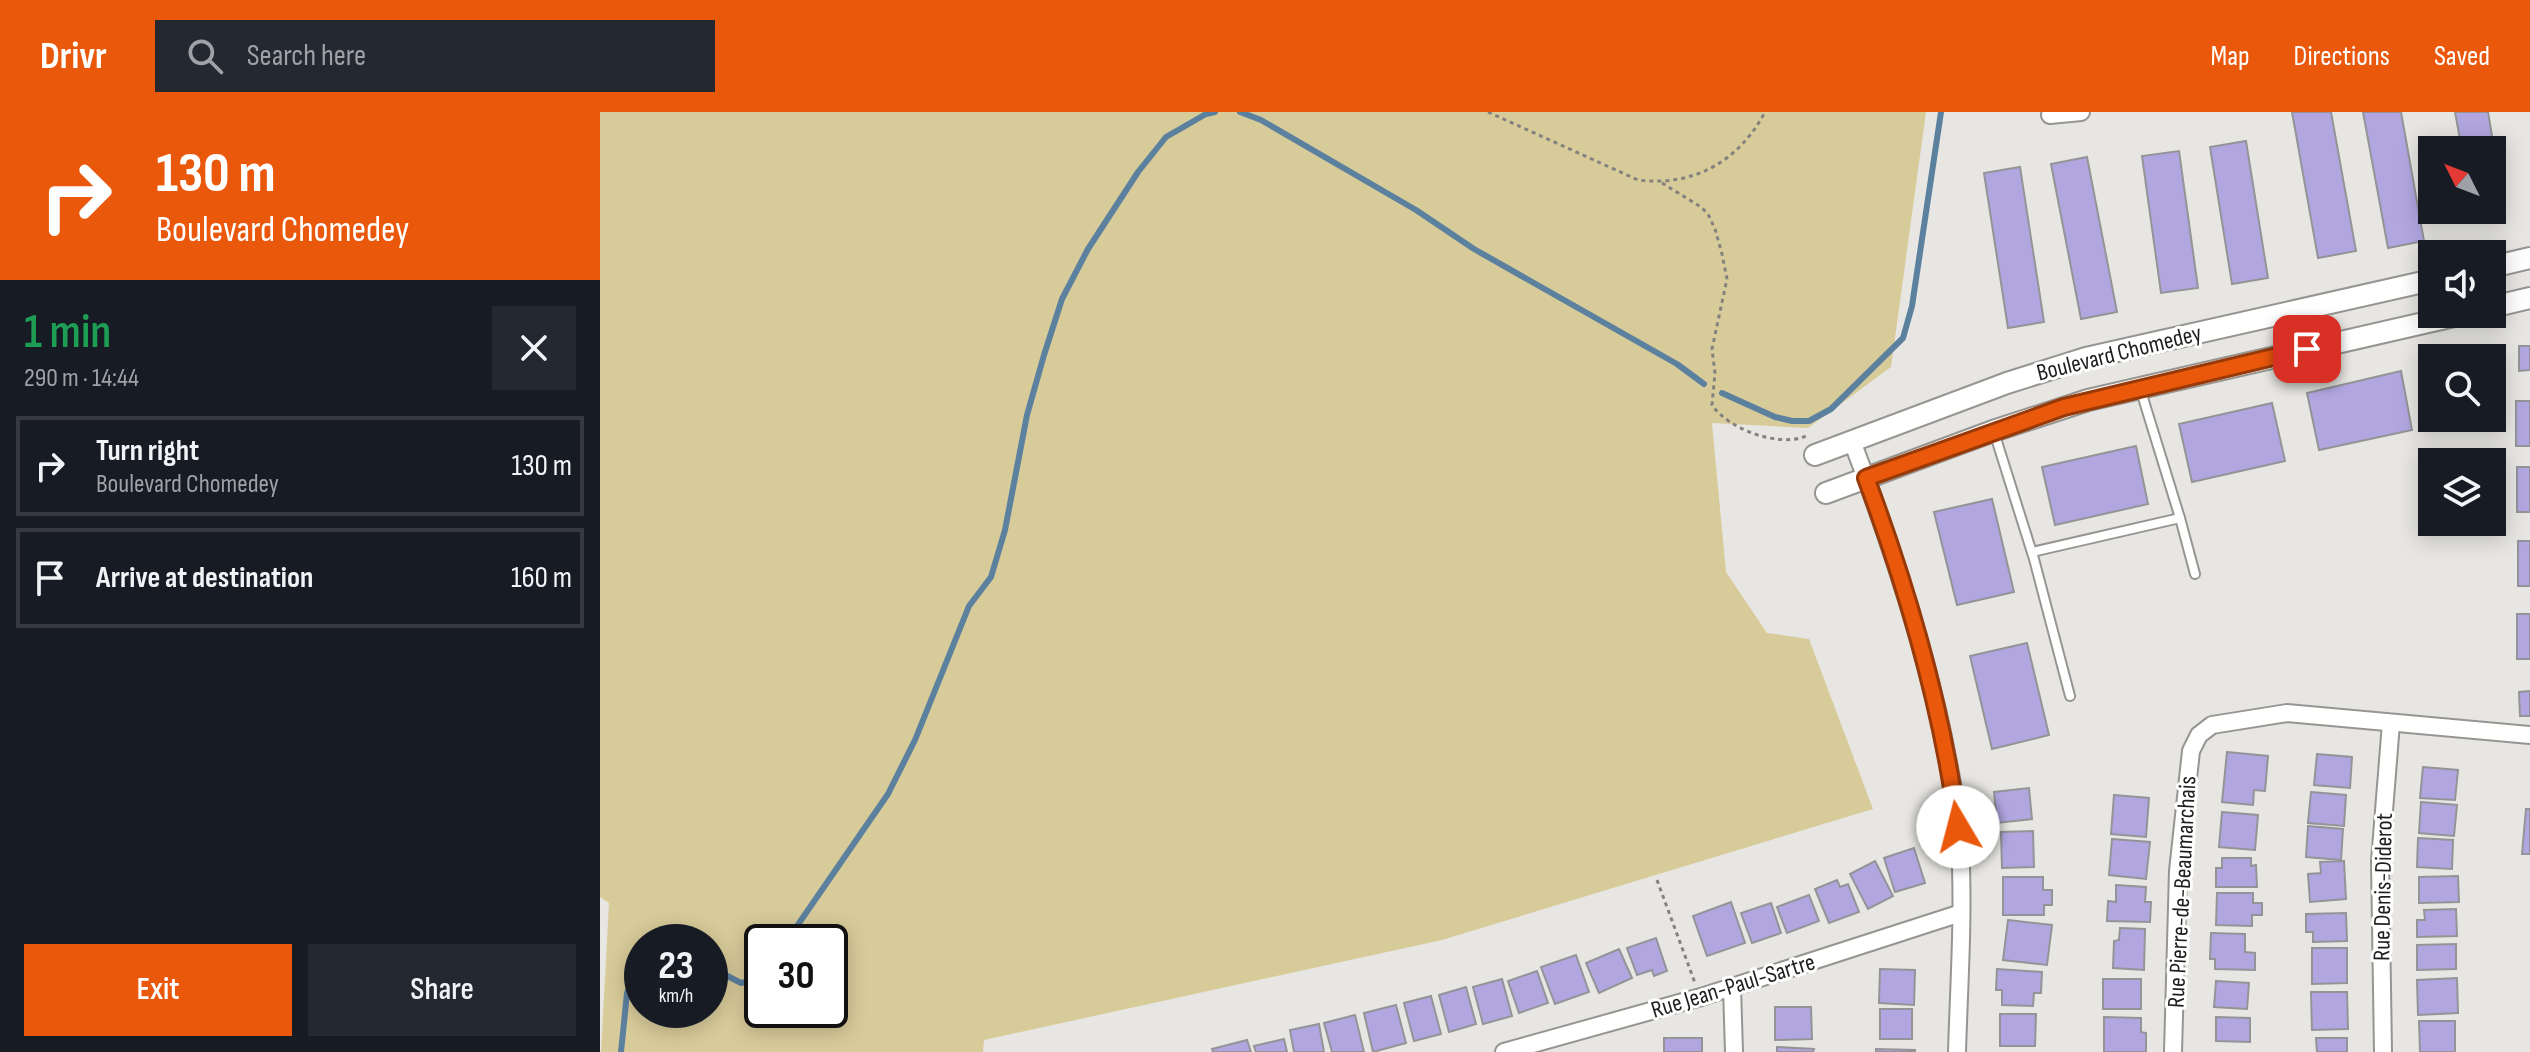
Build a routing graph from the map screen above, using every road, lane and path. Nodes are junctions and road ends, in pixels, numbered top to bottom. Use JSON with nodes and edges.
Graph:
{"nodes":[{"id":1,"x":1488,"y":112,"type":"edge"},
{"id":2,"x":1765,"y":112,"type":"edge"},
{"id":3,"x":2051,"y":112,"type":"edge"},
{"id":4,"x":2081,"y":112,"type":"edge"},
{"id":5,"x":1662,"y":183,"type":"junction"},
{"id":6,"x":2530,"y":258,"type":"edge"},
{"id":7,"x":2506,"y":264,"type":"edge"},
{"id":8,"x":2418,"y":283,"type":"edge"},
{"id":9,"x":2530,"y":298,"type":"edge"},
{"id":10,"x":2506,"y":304,"type":"edge"},
{"id":11,"x":2418,"y":324,"type":"edge"},
{"id":12,"x":2140,"y":387,"type":"junction"},
{"id":13,"x":1993,"y":431,"type":"junction"},
{"id":14,"x":1813,"y":433,"type":"dead end"},
{"id":15,"x":1852,"y":441,"type":"junction"},
{"id":16,"x":1815,"y":455,"type":"dead end"},
{"id":17,"x":1866,"y":478,"type":"junction"},
{"id":18,"x":1826,"y":493,"type":"dead end"},
{"id":19,"x":2180,"y":518,"type":"junction"},
{"id":20,"x":2032,"y":552,"type":"junction"},
{"id":21,"x":2195,"y":574,"type":"dead end"},
{"id":22,"x":2070,"y":696,"type":"dead end"},
{"id":23,"x":2391,"y":723,"type":"junction"},
{"id":24,"x":2530,"y":735,"type":"edge"},
{"id":25,"x":1657,"y":880,"type":"dead end"},
{"id":26,"x":1961,"y":913,"type":"junction"},
{"id":27,"x":1732,"y":987,"type":"junction"},
{"id":28,"x":1701,"y":997,"type":"junction"},
{"id":29,"x":1524,"y":1049,"type":"edge"},
{"id":30,"x":1504,"y":1052,"type":"edge"},
{"id":31,"x":1734,"y":1052,"type":"edge"},
{"id":32,"x":1957,"y":1052,"type":"edge"},
{"id":33,"x":2173,"y":1052,"type":"edge"},
{"id":34,"x":2383,"y":1052,"type":"edge"}],
"edges":[{"from":1,"to":5,"type":"path"},
{"from":2,"to":5,"type":"path"},
{"from":3,"to":4,"type":"street"},
{"from":5,"to":14,"type":"path"},
{"from":6,"to":7,"type":"street"},
{"from":8,"to":15,"type":"street","name":"Boulevard Chomedey"},
{"from":9,"to":10,"type":"street"},
{"from":11,"to":12,"type":"street","name":"Boulevard Chomedey"},
{"from":12,"to":13,"type":"street","name":"Boulevard Chomedey"},
{"from":12,"to":19,"type":"lane"},
{"from":13,"to":17,"type":"street","name":"Boulevard Chomedey"},
{"from":13,"to":20,"type":"lane"},
{"from":15,"to":16,"type":"street","name":"Boulevard Chomedey"},
{"from":15,"to":17,"type":"street"},
{"from":17,"to":18,"type":"street","name":"Boulevard Chomedey"},
{"from":17,"to":26,"type":"street"},
{"from":19,"to":20,"type":"lane"},
{"from":19,"to":21,"type":"lane"},
{"from":20,"to":22,"type":"lane"},
{"from":23,"to":24,"type":"street","name":"Rue Pierre-de-Beaumarchais"},
{"from":23,"to":33,"type":"street","name":"Rue Pierre-de-Beaumarchais"},
{"from":23,"to":34,"type":"street","name":"Rue Denis-Diderot"},
{"from":25,"to":28,"type":"path"},
{"from":26,"to":27,"type":"street","name":"Rue Jean-Paul-Sartre"},
{"from":26,"to":32,"type":"street"},
{"from":27,"to":28,"type":"street","name":"Rue Jean-Paul-Sartre"},
{"from":27,"to":31,"type":"street"},
{"from":28,"to":29,"type":"street","name":"Rue Jean-Paul-Sartre"},
{"from":29,"to":30,"type":"street","name":"Rue Jean-Paul-Sartre"}]}
